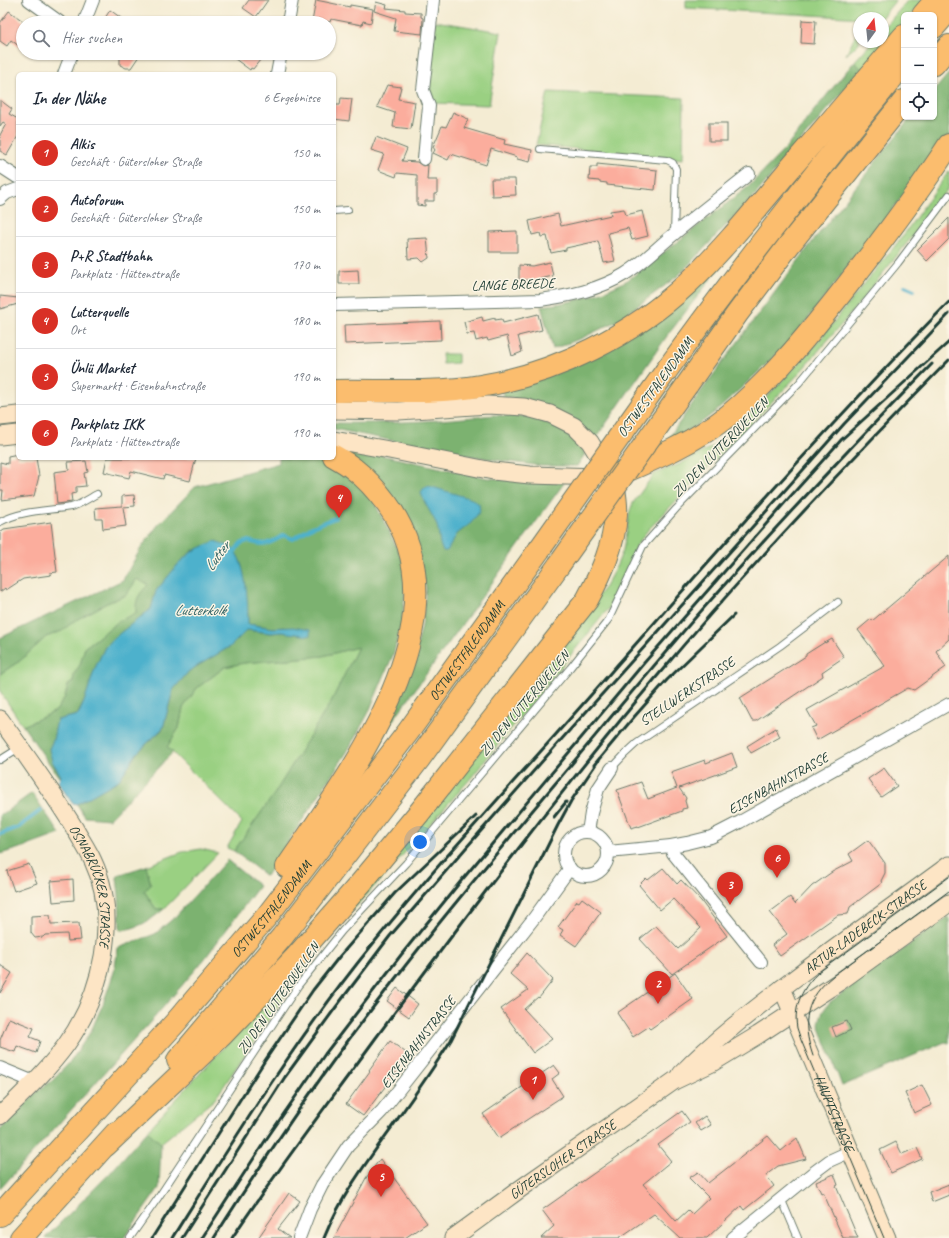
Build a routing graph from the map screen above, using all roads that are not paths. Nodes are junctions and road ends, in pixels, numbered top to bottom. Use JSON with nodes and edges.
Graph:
{"nodes":[{"id":1,"x":28,"y":0,"type":"edge"},
{"id":2,"x":93,"y":0,"type":"edge"},
{"id":3,"x":292,"y":0,"type":"edge"},
{"id":4,"x":433,"y":0,"type":"edge"},
{"id":5,"x":936,"y":0,"type":"edge"},
{"id":6,"x":949,"y":10,"type":"edge"},
{"id":7,"x":925,"y":12,"type":"edge"},
{"id":8,"x":51,"y":16,"type":"edge"},
{"id":9,"x":87,"y":16,"type":"edge"},
{"id":10,"x":289,"y":16,"type":"edge"},
{"id":11,"x":937,"y":24,"type":"edge"},
{"id":12,"x":901,"y":40,"type":"edge"},
{"id":13,"x":949,"y":46,"type":"edge"},
{"id":14,"x":69,"y":60,"type":"edge"},
{"id":15,"x":280,"y":60,"type":"edge"},
{"id":16,"x":937,"y":60,"type":"edge"},
{"id":17,"x":901,"y":67,"type":"edge"},
{"id":18,"x":65,"y":72,"type":"edge"},
{"id":19,"x":277,"y":72,"type":"edge"},
{"id":20,"x":901,"y":105,"type":"edge"},
{"id":21,"x":949,"y":145,"type":"edge"},
{"id":22,"x":540,"y":149,"type":"dead end"},
{"id":23,"x":424,"y":160,"type":"dead end"},
{"id":24,"x":0,"y":166,"type":"edge"},
{"id":25,"x":749,"y":174,"type":"dead end"},
{"id":26,"x":16,"y":176,"type":"edge"},
{"id":27,"x":16,"y":180,"type":"edge"},
{"id":28,"x":8,"y":194,"type":"edge"},
{"id":29,"x":949,"y":195,"type":"edge"},
{"id":30,"x":336,"y":210,"type":"edge"},
{"id":31,"x":348,"y":210,"type":"dead end"},
{"id":32,"x":674,"y":234,"type":"junction"},
{"id":33,"x":336,"y":305,"type":"edge"},
{"id":34,"x":336,"y":391,"type":"edge"},
{"id":35,"x":336,"y":410,"type":"edge"},
{"id":36,"x":16,"y":415,"type":"edge"},
{"id":37,"x":0,"y":417,"type":"edge"},
{"id":38,"x":16,"y":434,"type":"edge"},
{"id":39,"x":0,"y":436,"type":"edge"},
{"id":40,"x":336,"y":440,"type":"edge"},
{"id":41,"x":336,"y":457,"type":"edge"},
{"id":42,"x":612,"y":477,"type":"junction"},
{"id":43,"x":97,"y":494,"type":"dead end"},
{"id":44,"x":0,"y":522,"type":"edge"},
{"id":45,"x":838,"y":602,"type":"dead end"},
{"id":46,"x":949,"y":704,"type":"edge"},
{"id":47,"x":0,"y":719,"type":"edge"},
{"id":48,"x":20,"y":747,"type":"junction"},
{"id":49,"x":0,"y":760,"type":"edge"},
{"id":50,"x":612,"y":768,"type":"joint"},
{"id":51,"x":588,"y":832,"type":"junction"},
{"id":52,"x":672,"y":846,"type":"junction"},
{"id":53,"x":608,"y":852,"type":"junction"},
{"id":54,"x":949,"y":866,"type":"edge"},
{"id":55,"x":570,"y":868,"type":"junction"},
{"id":56,"x":949,"y":903,"type":"edge"},
{"id":57,"x":761,"y":962,"type":"dead end"},
{"id":58,"x":782,"y":988,"type":"junction"},
{"id":59,"x":792,"y":1013,"type":"junction"},
{"id":60,"x":0,"y":1068,"type":"edge"},
{"id":61,"x":674,"y":1081,"type":"junction"},
{"id":62,"x":34,"y":1082,"type":"junction"},
{"id":63,"x":114,"y":1090,"type":"junction"},
{"id":64,"x":0,"y":1116,"type":"edge"},
{"id":65,"x":106,"y":1145,"type":"junction"},
{"id":66,"x":851,"y":1151,"type":"junction"},
{"id":67,"x":781,"y":1198,"type":"junction"},
{"id":68,"x":0,"y":1214,"type":"edge"},
{"id":69,"x":459,"y":1236,"type":"edge"},
{"id":70,"x":21,"y":1238,"type":"edge"},
{"id":71,"x":130,"y":1238,"type":"edge"},
{"id":72,"x":299,"y":1238,"type":"edge"},
{"id":73,"x":733,"y":1238,"type":"edge"},
{"id":74,"x":798,"y":1238,"type":"edge"},
{"id":75,"x":887,"y":1238,"type":"edge"}],
"edges":[{"from":1,"to":8,"type":"street"},
{"from":2,"to":9,"type":"street"},
{"from":3,"to":10,"type":"street"},
{"from":4,"to":23,"type":"street"},
{"from":5,"to":7,"type":"highway"},
{"from":6,"to":11,"type":"highway"},
{"from":12,"to":34,"type":"highway"},
{"from":13,"to":16,"type":"highway"},
{"from":14,"to":18,"type":"street"},
{"from":15,"to":19,"type":"street"},
{"from":17,"to":63,"type":"highway","name":"OSTWESTFALENDAMM","bridge":true},
{"from":20,"to":65,"type":"highway","name":"OSTWESTFALENDAMM","bridge":true},
{"from":21,"to":42,"type":"highway"},
{"from":22,"to":32,"type":"lane"},
{"from":24,"to":26,"type":"street"},
{"from":25,"to":32,"type":"street","name":"LANGE BREEDE"},
{"from":27,"to":28,"type":"street"},
{"from":29,"to":71,"type":"lane","name":"ZU DEN LUTTERQUELLEN"},
{"from":30,"to":31,"type":"lane"},
{"from":32,"to":33,"type":"street","name":"LANGE BREEDE"},
{"from":35,"to":42,"type":"street"},
{"from":36,"to":37,"type":"street"},
{"from":38,"to":39,"type":"street"},
{"from":40,"to":42,"type":"street"},
{"from":41,"to":63,"type":"highway"},
{"from":42,"to":65,"type":"highway"},
{"from":43,"to":44,"type":"lane"},
{"from":45,"to":50,"type":"lane","name":"STELLWERKSTRASSE"},
{"from":46,"to":52,"type":"street","name":"EISENBAHNSTRASSE"},
{"from":47,"to":48,"type":"street","name":"OSNABRÜCKER STRASSE"},
{"from":48,"to":49,"type":"lane"},
{"from":48,"to":62,"type":"street","name":"OSNABRÜCKER STRASSE"},
{"from":50,"to":51,"type":"street","name":"STELLWERKSTRASSE"},
{"from":51,"to":53,"type":"street"},
{"from":51,"to":55,"type":"street"},
{"from":52,"to":53,"type":"street","name":"EISENBAHNSTRASSE"},
{"from":52,"to":57,"type":"street"},
{"from":53,"to":55,"type":"street"},
{"from":54,"to":58,"type":"street","name":"ARTUR-LADEBECK-STRASSE"},
{"from":55,"to":72,"type":"street","name":"EISENBAHNSTRASSE"},
{"from":56,"to":59,"type":"street","name":"ARTUR-LADEBECK-STRASSE"},
{"from":58,"to":59,"type":"street","name":"HAUPTSTRASSE"},
{"from":58,"to":61,"type":"street","name":"GÜTERSLOHER STRASSE"},
{"from":59,"to":61,"type":"street","name":"GÜTERSLOHER STRASSE"},
{"from":59,"to":66,"type":"street","name":"HAUPTSTRASSE"},
{"from":60,"to":62,"type":"street"},
{"from":61,"to":69,"type":"street","name":"GÜTERSLOHER STRASSE"},
{"from":62,"to":64,"type":"street","name":"OSNABRÜCKER STRASSE"},
{"from":63,"to":68,"type":"highway","name":"OSTWESTFALENDAMM"},
{"from":65,"to":70,"type":"highway","name":"OSTWESTFALENDAMM"},
{"from":66,"to":67,"type":"street"},
{"from":66,"to":75,"type":"street","name":"HAUPTSTRASSE"},
{"from":67,"to":73,"type":"street"},
{"from":67,"to":74,"type":"lane"}]}
